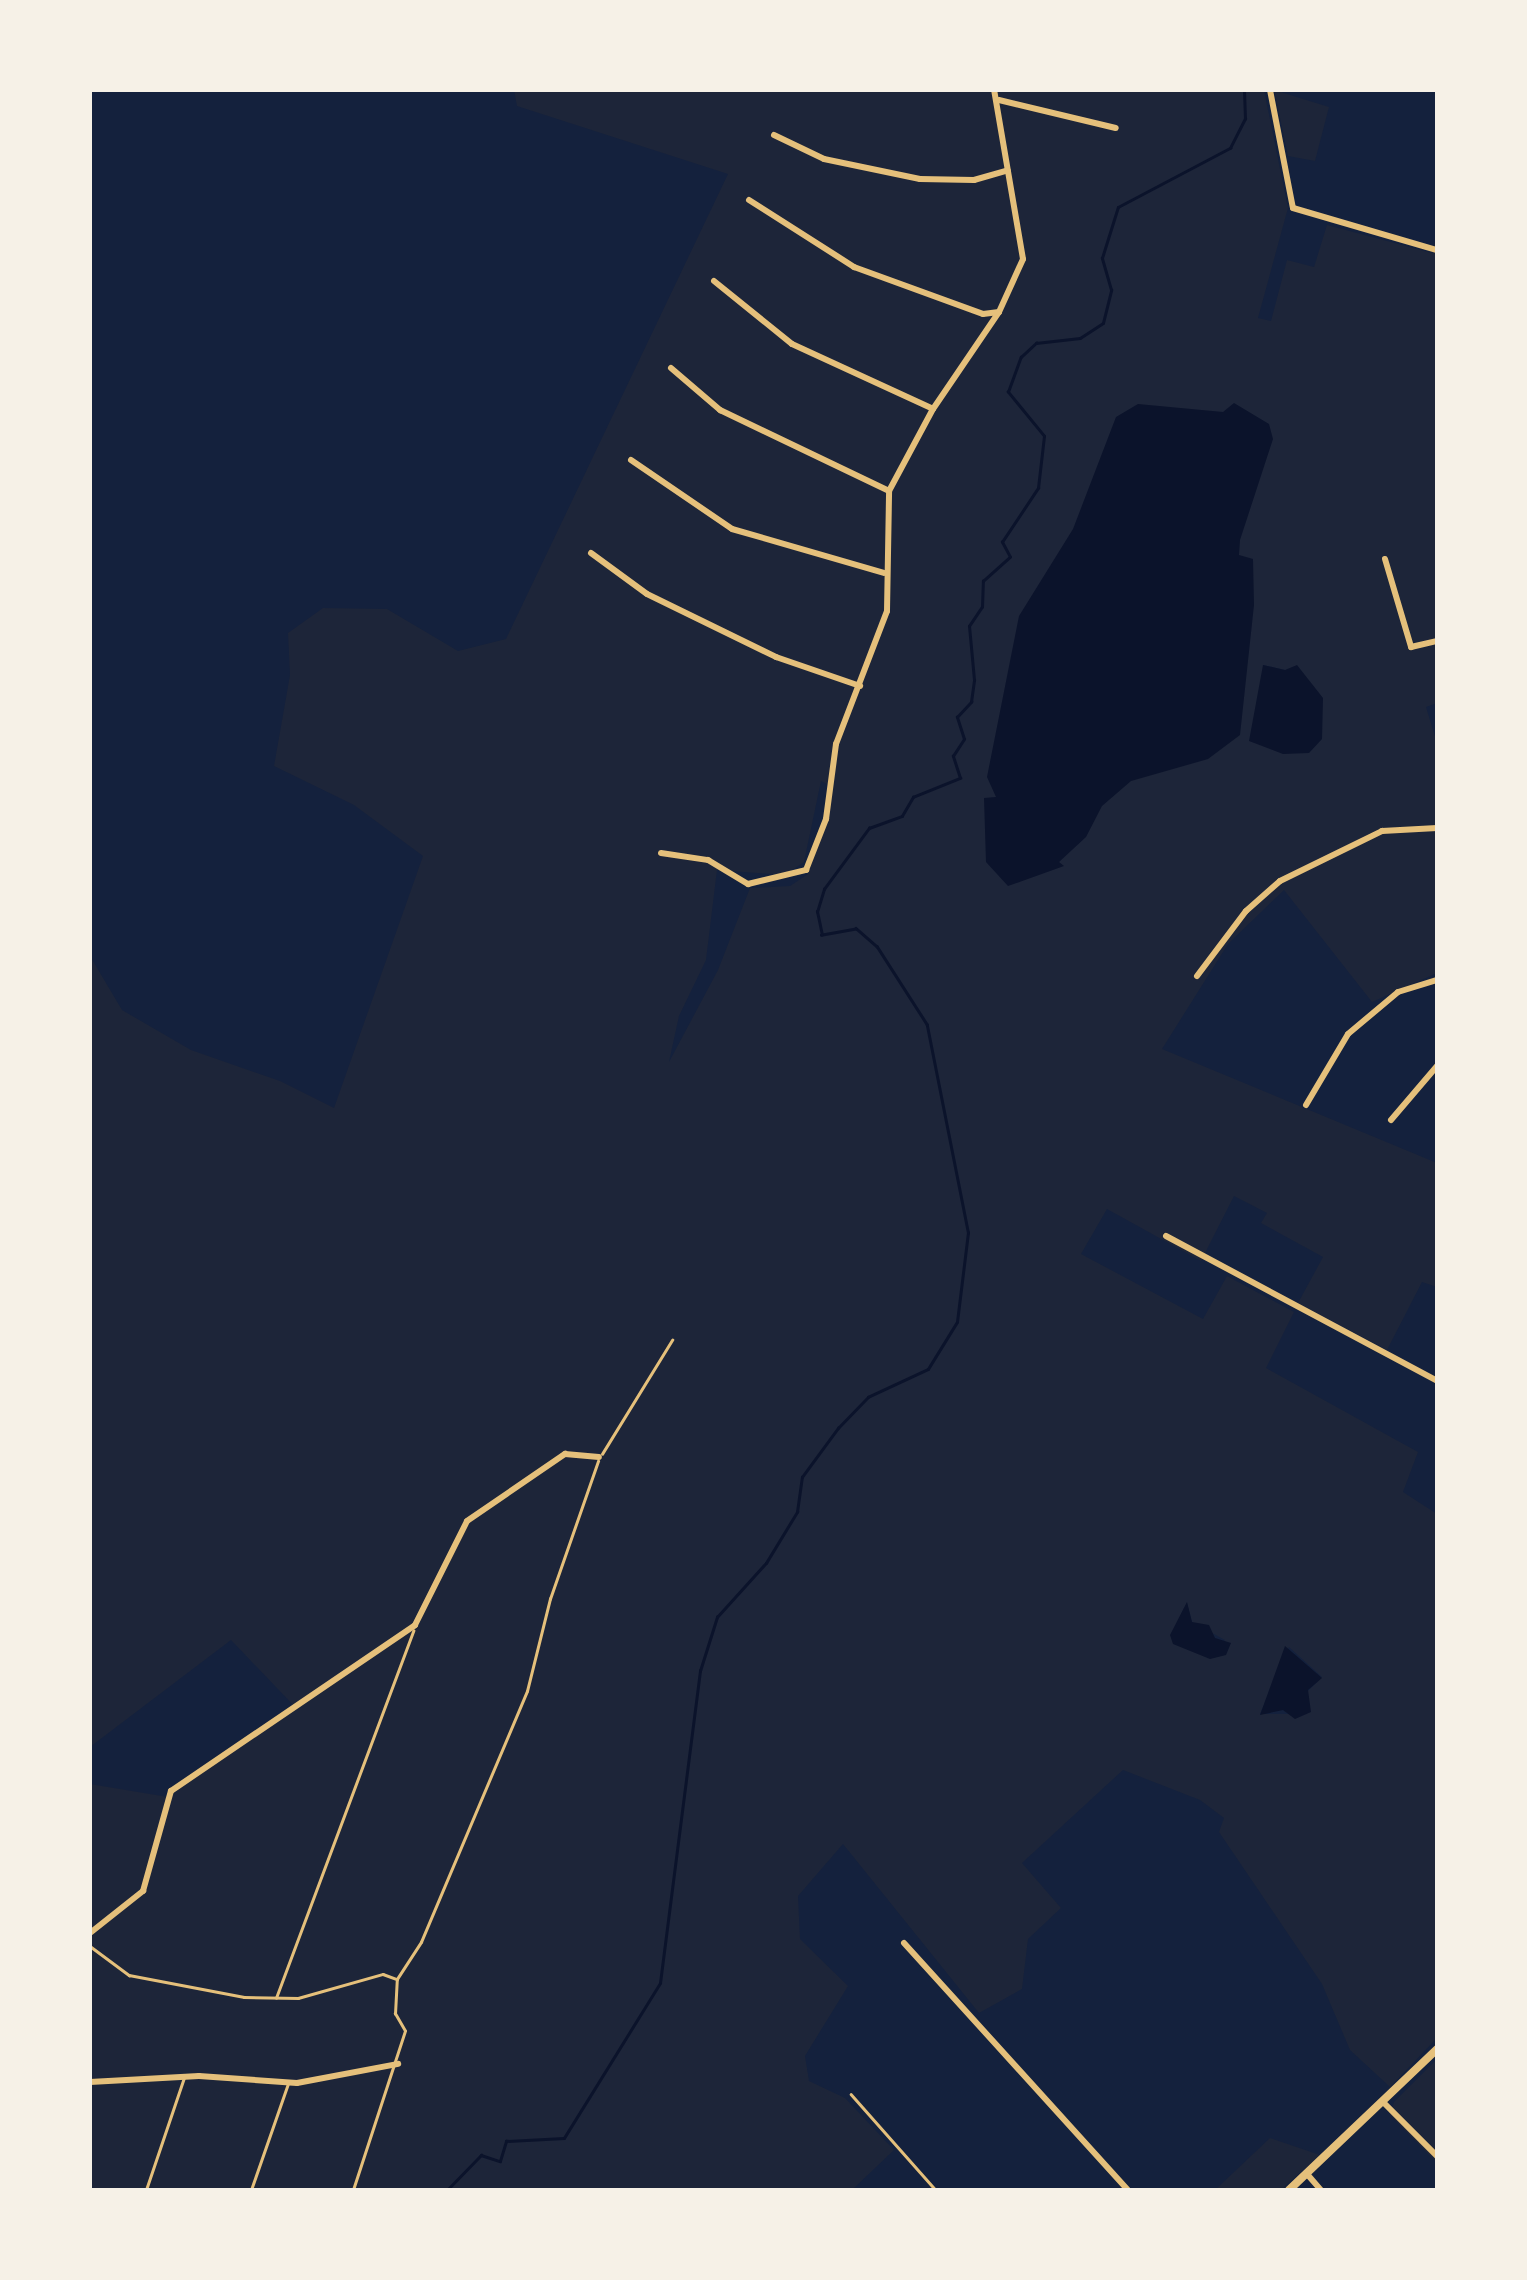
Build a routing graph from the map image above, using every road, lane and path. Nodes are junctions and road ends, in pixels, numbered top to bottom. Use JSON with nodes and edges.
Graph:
{"nodes":[{"id":1,"x":994,"y":90,"type":"edge"},
{"id":2,"x":1270,"y":90,"type":"edge"},
{"id":3,"x":998,"y":100,"type":"junction"},
{"id":4,"x":1116,"y":128,"type":"dead end"},
{"id":5,"x":774,"y":135,"type":"dead end"},
{"id":6,"x":1008,"y":170,"type":"junction"},
{"id":7,"x":750,"y":200,"type":"dead end"},
{"id":8,"x":1437,"y":250,"type":"edge"},
{"id":9,"x":714,"y":282,"type":"dead end"},
{"id":10,"x":999,"y":312,"type":"junction"},
{"id":11,"x":671,"y":368,"type":"dead end"},
{"id":12,"x":933,"y":409,"type":"junction"},
{"id":13,"x":631,"y":460,"type":"dead end"},
{"id":14,"x":889,"y":491,"type":"junction"},
{"id":15,"x":591,"y":553,"type":"dead end"},
{"id":16,"x":1386,"y":558,"type":"dead end"},
{"id":17,"x":884,"y":573,"type":"junction"},
{"id":18,"x":1437,"y":641,"type":"edge"},
{"id":19,"x":860,"y":686,"type":"junction"},
{"id":20,"x":1437,"y":828,"type":"edge"},
{"id":21,"x":661,"y":853,"type":"dead end"},
{"id":22,"x":1196,"y":976,"type":"dead end"},
{"id":23,"x":1437,"y":980,"type":"edge"},
{"id":24,"x":1437,"y":1066,"type":"edge"},
{"id":25,"x":1306,"y":1105,"type":"dead end"},
{"id":26,"x":1391,"y":1120,"type":"dead end"},
{"id":27,"x":1166,"y":1236,"type":"dead end"},
{"id":28,"x":672,"y":1340,"type":"dead end"},
{"id":29,"x":1437,"y":1380,"type":"edge"},
{"id":30,"x":600,"y":1457,"type":"junction"},
{"id":31,"x":415,"y":1625,"type":"junction"},
{"id":32,"x":90,"y":1932,"type":"edge"},
{"id":33,"x":904,"y":1943,"type":"dead end"},
{"id":34,"x":90,"y":1946,"type":"edge"},
{"id":35,"x":398,"y":1980,"type":"junction"},
{"id":36,"x":276,"y":1998,"type":"junction"},
{"id":37,"x":1437,"y":2049,"type":"edge"},
{"id":38,"x":398,"y":2064,"type":"junction"},
{"id":39,"x":184,"y":2076,"type":"junction"},
{"id":40,"x":90,"y":2082,"type":"edge"},
{"id":41,"x":288,"y":2083,"type":"junction"},
{"id":42,"x":851,"y":2094,"type":"dead end"},
{"id":43,"x":1384,"y":2104,"type":"junction"},
{"id":44,"x":1437,"y":2156,"type":"edge"},
{"id":45,"x":1307,"y":2174,"type":"junction"},
{"id":46,"x":146,"y":2190,"type":"edge"},
{"id":47,"x":251,"y":2190,"type":"edge"},
{"id":48,"x":353,"y":2190,"type":"edge"},
{"id":49,"x":936,"y":2190,"type":"edge"},
{"id":50,"x":1128,"y":2190,"type":"edge"},
{"id":51,"x":1289,"y":2190,"type":"edge"},
{"id":52,"x":1321,"y":2190,"type":"edge"}],
"edges":[{"from":1,"to":3,"type":"street"},
{"from":2,"to":8,"type":"street"},
{"from":3,"to":4,"type":"street"},
{"from":3,"to":6,"type":"street"},
{"from":5,"to":6,"type":"street"},
{"from":6,"to":10,"type":"street"},
{"from":7,"to":10,"type":"street"},
{"from":9,"to":12,"type":"street"},
{"from":10,"to":12,"type":"street"},
{"from":11,"to":14,"type":"street"},
{"from":12,"to":14,"type":"street"},
{"from":13,"to":17,"type":"street"},
{"from":14,"to":17,"type":"street"},
{"from":15,"to":19,"type":"street"},
{"from":16,"to":18,"type":"street"},
{"from":17,"to":19,"type":"street"},
{"from":19,"to":21,"type":"street"},
{"from":20,"to":22,"type":"street"},
{"from":23,"to":25,"type":"street"},
{"from":24,"to":26,"type":"street"},
{"from":27,"to":29,"type":"street"},
{"from":28,"to":30,"type":"lane"},
{"from":30,"to":31,"type":"street"},
{"from":30,"to":35,"type":"lane"},
{"from":31,"to":32,"type":"street"},
{"from":31,"to":36,"type":"lane"},
{"from":33,"to":50,"type":"street"},
{"from":34,"to":36,"type":"lane"},
{"from":35,"to":36,"type":"lane"},
{"from":35,"to":38,"type":"lane"},
{"from":37,"to":43,"type":"street"},
{"from":38,"to":41,"type":"street"},
{"from":38,"to":48,"type":"lane"},
{"from":39,"to":40,"type":"street"},
{"from":39,"to":41,"type":"street"},
{"from":39,"to":46,"type":"lane"},
{"from":41,"to":47,"type":"lane"},
{"from":42,"to":49,"type":"lane"},
{"from":43,"to":44,"type":"street"},
{"from":43,"to":45,"type":"street"},
{"from":45,"to":51,"type":"street"},
{"from":45,"to":52,"type":"street"}]}
